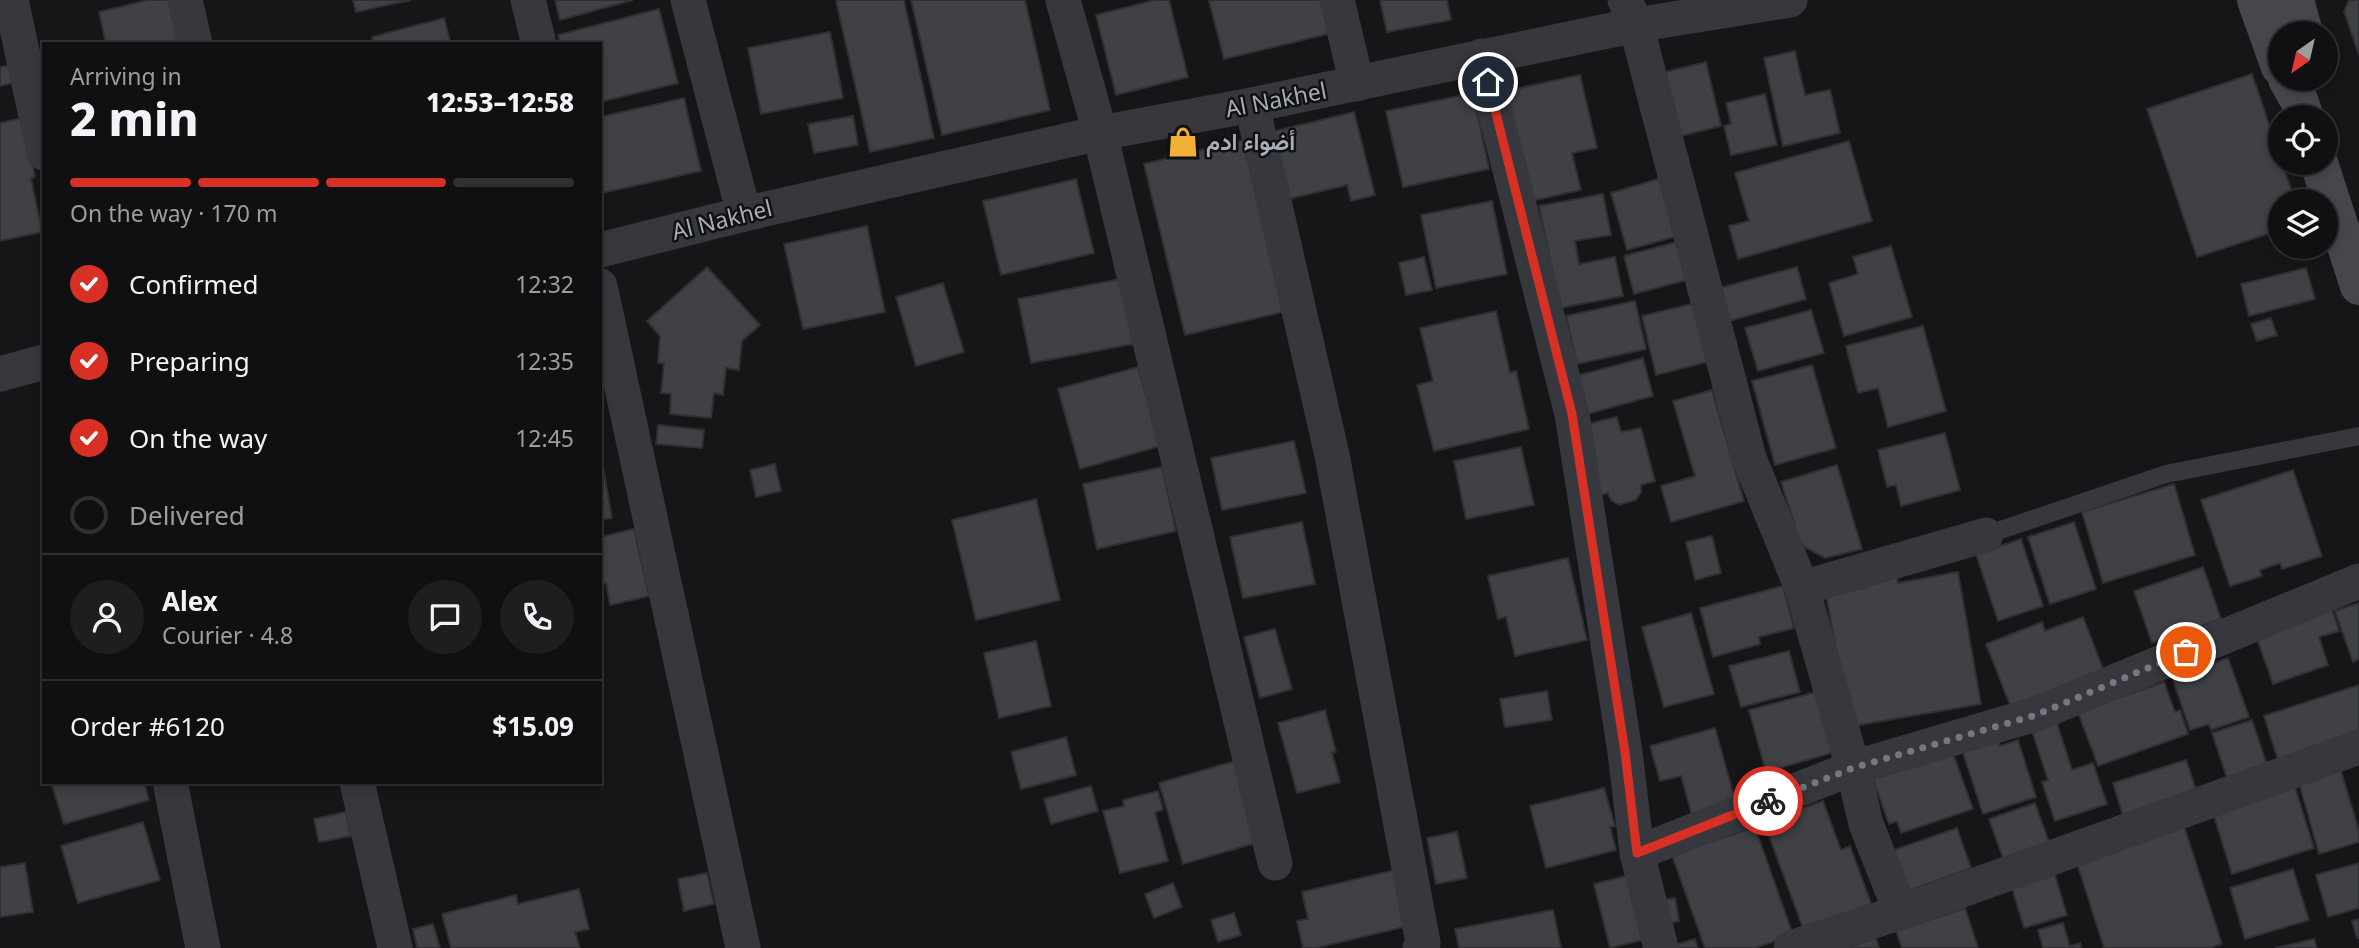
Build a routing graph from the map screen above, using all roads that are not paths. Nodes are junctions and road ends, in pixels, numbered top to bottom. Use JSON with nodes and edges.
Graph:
{"nodes":[{"id":1,"x":12,"y":0,"type":"edge"},
{"id":2,"x":185,"y":0,"type":"edge"},
{"id":3,"x":528,"y":0,"type":"edge"},
{"id":4,"x":688,"y":0,"type":"edge"},
{"id":5,"x":1063,"y":0,"type":"edge"},
{"id":6,"x":1337,"y":0,"type":"edge"},
{"id":7,"x":1790,"y":0,"type":"edge"},
{"id":8,"x":2256,"y":0,"type":"edge"},
{"id":9,"x":2295,"y":0,"type":"edge"},
{"id":10,"x":1631,"y":12,"type":"edge"},
{"id":11,"x":2301,"y":21,"type":"edge"},
{"id":12,"x":2268,"y":34,"type":"edge"},
{"id":13,"x":195,"y":42,"type":"edge"},
{"id":14,"x":538,"y":42,"type":"edge"},
{"id":15,"x":1481,"y":56,"type":"junction"},
{"id":16,"x":1357,"y":84,"type":"junction"},
{"id":17,"x":1252,"y":105,"type":"junction"},
{"id":18,"x":1100,"y":133,"type":"junction"},
{"id":19,"x":42,"y":143,"type":"edge"},
{"id":20,"x":2323,"y":175,"type":"edge"},
{"id":21,"x":744,"y":214,"type":"junction"},
{"id":22,"x":602,"y":250,"type":"edge"},
{"id":23,"x":2359,"y":286,"type":"edge"},
{"id":24,"x":602,"y":295,"type":"edge"},
{"id":25,"x":42,"y":363,"type":"edge"},
{"id":26,"x":0,"y":374,"type":"edge"},
{"id":27,"x":2359,"y":436,"type":"edge"},
{"id":28,"x":1986,"y":535,"type":"joint"},
{"id":29,"x":2359,"y":581,"type":"edge"},
{"id":30,"x":1802,"y":588,"type":"junction"},
{"id":31,"x":2359,"y":747,"type":"edge"},
{"id":32,"x":1853,"y":768,"type":"junction"},
{"id":33,"x":170,"y":784,"type":"edge"},
{"id":34,"x":357,"y":784,"type":"edge"},
{"id":35,"x":1637,"y":853,"type":"junction"},
{"id":36,"x":1275,"y":863,"type":"dead end"},
{"id":37,"x":1901,"y":912,"type":"junction"},
{"id":38,"x":203,"y":948,"type":"edge"},
{"id":39,"x":395,"y":948,"type":"edge"},
{"id":40,"x":743,"y":948,"type":"edge"},
{"id":41,"x":1420,"y":948,"type":"edge"},
{"id":42,"x":1661,"y":948,"type":"edge"},
{"id":43,"x":1791,"y":948,"type":"edge"}],
"edges":[{"from":1,"to":19,"type":"street"},
{"from":2,"to":13,"type":"street"},
{"from":3,"to":14,"type":"street"},
{"from":4,"to":21,"type":"street"},
{"from":5,"to":18,"type":"street"},
{"from":6,"to":16,"type":"street"},
{"from":7,"to":10,"type":"street","name":"Al Nakhel"},
{"from":8,"to":12,"type":"main road"},
{"from":9,"to":11,"type":"main road"},
{"from":10,"to":15,"type":"street","name":"Al Nakhel"},
{"from":10,"to":30,"type":"street"},
{"from":15,"to":16,"type":"street","name":"Al Nakhel"},
{"from":15,"to":35,"type":"street"},
{"from":16,"to":17,"type":"street","name":"Al Nakhel"},
{"from":17,"to":18,"type":"street","name":"Al Nakhel"},
{"from":17,"to":41,"type":"street"},
{"from":18,"to":21,"type":"street","name":"Al Nakhel"},
{"from":18,"to":36,"type":"street"},
{"from":20,"to":23,"type":"main road"},
{"from":21,"to":22,"type":"street","name":"Al Nakhel"},
{"from":24,"to":40,"type":"street"},
{"from":25,"to":26,"type":"street"},
{"from":27,"to":28,"type":"lane"},
{"from":28,"to":30,"type":"street"},
{"from":29,"to":32,"type":"street"},
{"from":30,"to":32,"type":"street"},
{"from":31,"to":37,"type":"street"},
{"from":32,"to":35,"type":"street"},
{"from":32,"to":37,"type":"street"},
{"from":33,"to":38,"type":"street"},
{"from":34,"to":39,"type":"street"},
{"from":35,"to":42,"type":"street"},
{"from":37,"to":43,"type":"street"}]}
